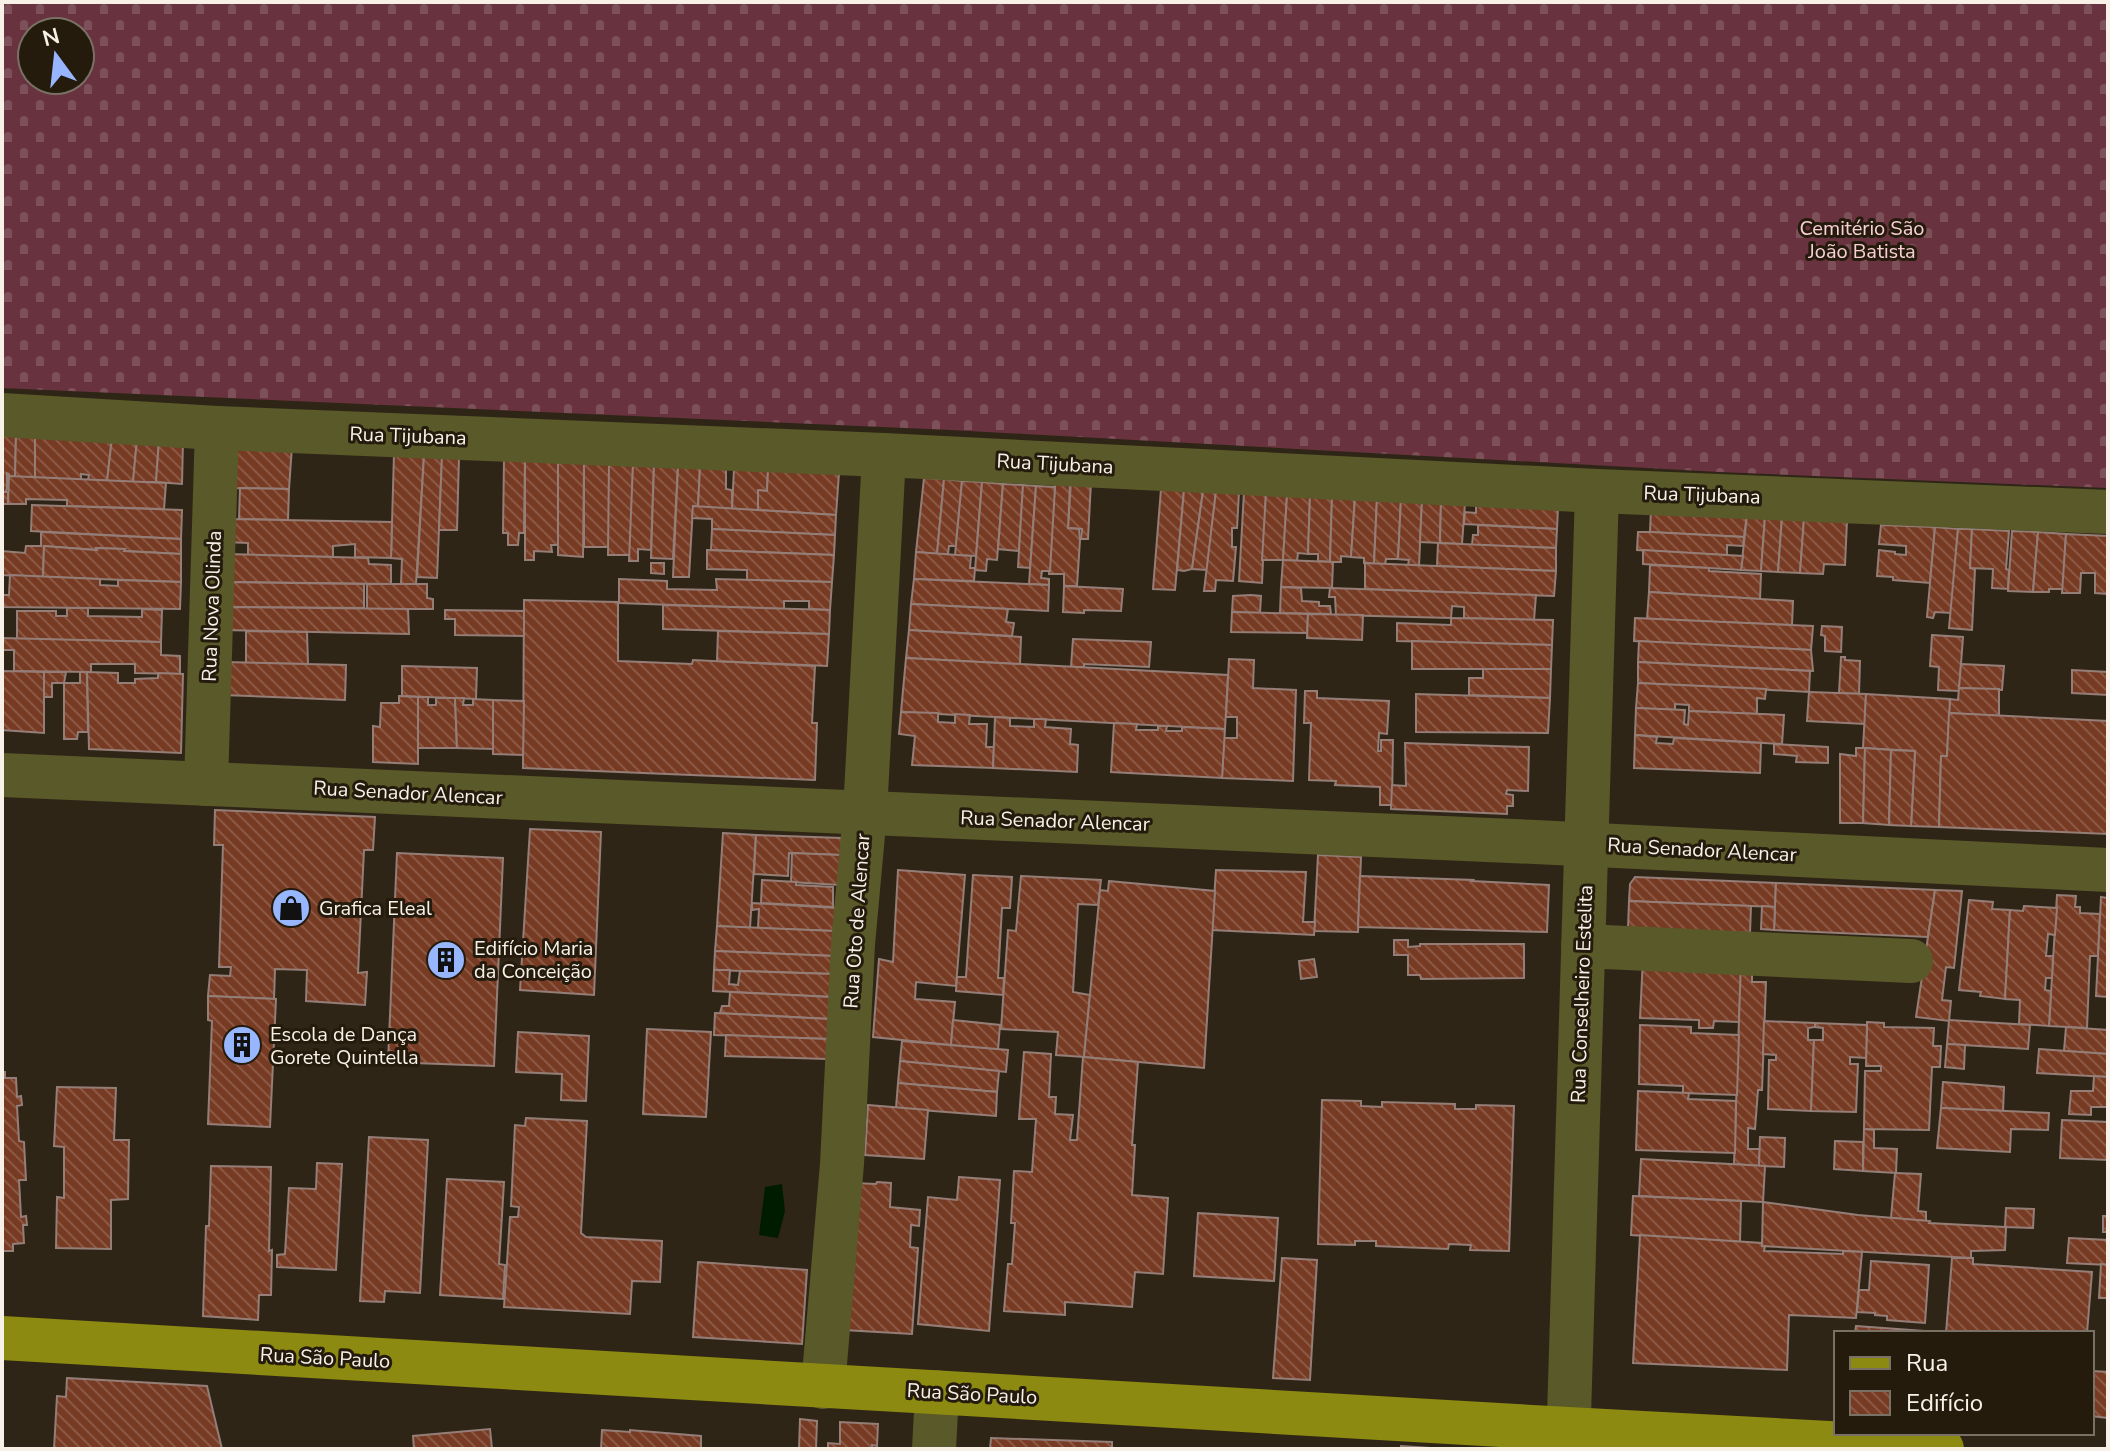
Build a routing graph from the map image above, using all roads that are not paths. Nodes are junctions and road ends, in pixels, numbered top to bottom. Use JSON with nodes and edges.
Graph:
{"nodes":[{"id":1,"x":2,"y":415,"type":"edge"},
{"id":2,"x":217,"y":428,"type":"junction"},
{"id":3,"x":884,"y":455,"type":"junction"},
{"id":4,"x":1597,"y":491,"type":"junction"},
{"id":5,"x":2108,"y":512,"type":"edge"},
{"id":6,"x":2,"y":775,"type":"edge"},
{"id":7,"x":206,"y":784,"type":"junction"},
{"id":8,"x":865,"y":813,"type":"junction"},
{"id":9,"x":1586,"y":844,"type":"junction"},
{"id":10,"x":2108,"y":870,"type":"edge"},
{"id":11,"x":1583,"y":946,"type":"junction"},
{"id":12,"x":1911,"y":961,"type":"dead end"},
{"id":13,"x":2,"y":1338,"type":"edge"},
{"id":14,"x":823,"y":1387,"type":"junction"},
{"id":15,"x":937,"y":1392,"type":"junction"},
{"id":16,"x":1568,"y":1439,"type":"edge"},
{"id":17,"x":934,"y":1449,"type":"edge"},
{"id":18,"x":1942,"y":1449,"type":"edge"}],
"edges":[{"from":1,"to":2,"type":"street","name":"Rua Tijubana"},
{"from":2,"to":3,"type":"street","name":"Rua Tijubana"},
{"from":2,"to":7,"type":"street","name":"Rua Nova Olinda"},
{"from":3,"to":4,"type":"street","name":"Rua Tijubana"},
{"from":3,"to":8,"type":"street","name":"Rua Oto de Alencar"},
{"from":4,"to":5,"type":"street","name":"Rua Tijubana"},
{"from":4,"to":9,"type":"street","name":"Rua Conselheiro Estelita"},
{"from":6,"to":7,"type":"street","name":"Rua Senador Alencar"},
{"from":7,"to":8,"type":"street","name":"Rua Senador Alencar"},
{"from":8,"to":9,"type":"street","name":"Rua Senador Alencar"},
{"from":8,"to":14,"type":"street","name":"Rua Oto de Alencar"},
{"from":9,"to":10,"type":"street","name":"Rua Senador Alencar"},
{"from":9,"to":11,"type":"street","name":"Rua Conselheiro Estelita"},
{"from":11,"to":12,"type":"street"},
{"from":11,"to":16,"type":"street","name":"Rua Conselheiro Estelita"},
{"from":13,"to":14,"type":"main road","name":"Rua São Paulo"},
{"from":14,"to":15,"type":"main road","name":"Rua São Paulo"},
{"from":15,"to":16,"type":"main road","name":"Rua São Paulo"},
{"from":15,"to":17,"type":"street"},
{"from":16,"to":18,"type":"main road","name":"Rua São Paulo"}]}
